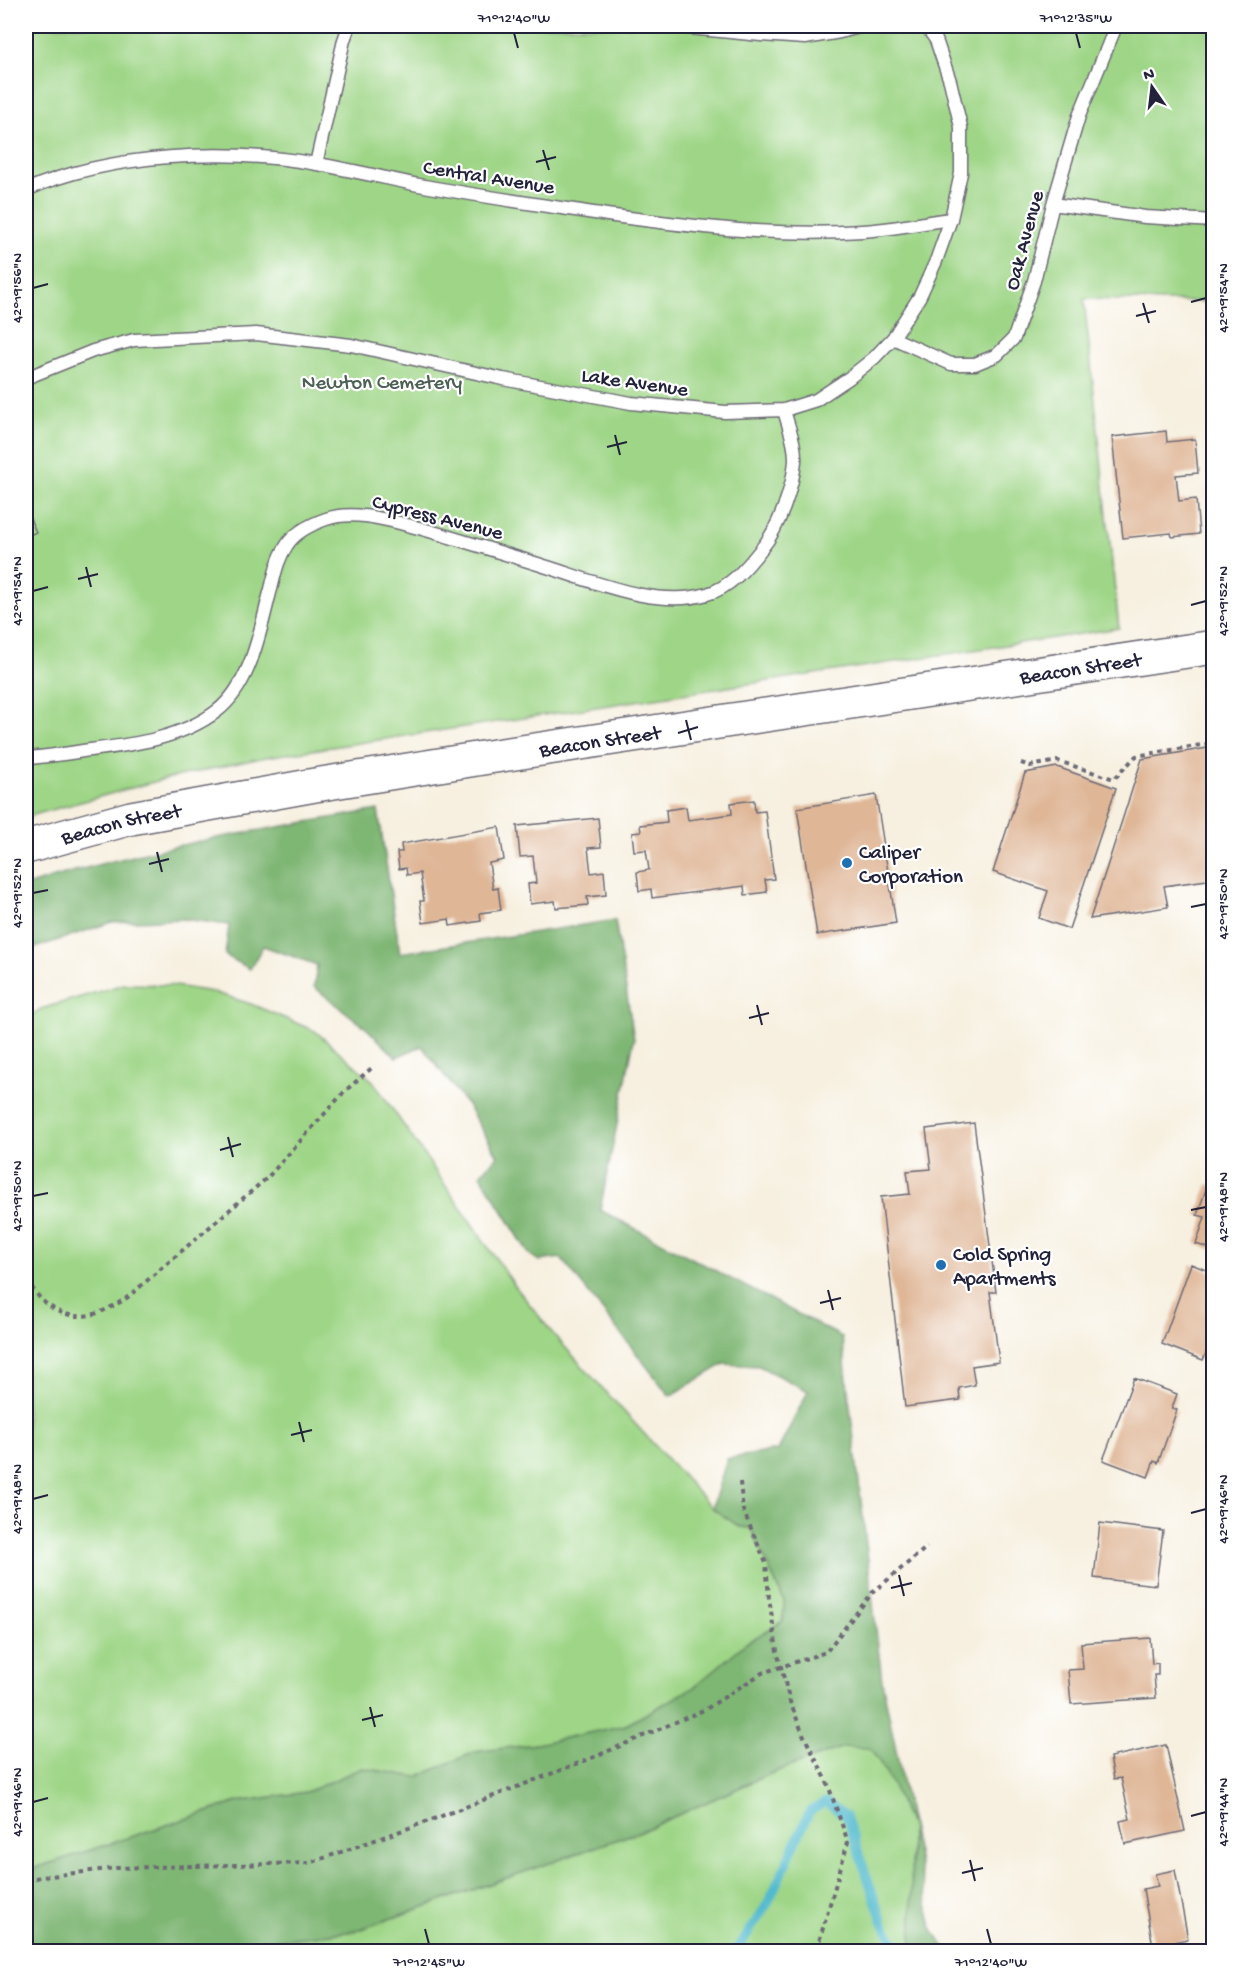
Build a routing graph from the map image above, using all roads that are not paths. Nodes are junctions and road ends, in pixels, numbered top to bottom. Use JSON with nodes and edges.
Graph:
{"nodes":[{"id":1,"x":349,"y":26,"type":"edge"},
{"id":2,"x":669,"y":26,"type":"edge"},
{"id":3,"x":863,"y":26,"type":"edge"},
{"id":4,"x":926,"y":26,"type":"edge"},
{"id":5,"x":1116,"y":26,"type":"edge"},
{"id":6,"x":316,"y":164,"type":"junction"},
{"id":7,"x":26,"y":190,"type":"edge"},
{"id":8,"x":1053,"y":204,"type":"junction"},
{"id":9,"x":951,"y":219,"type":"junction"},
{"id":10,"x":1214,"y":221,"type":"edge"},
{"id":11,"x":893,"y":338,"type":"junction"},
{"id":12,"x":26,"y":378,"type":"edge"},
{"id":13,"x":784,"y":410,"type":"junction"},
{"id":14,"x":1214,"y":647,"type":"edge"},
{"id":15,"x":26,"y":758,"type":"edge"},
{"id":16,"x":26,"y":847,"type":"edge"}],
"edges":[{"from":1,"to":6,"type":"lane"},
{"from":2,"to":3,"type":"lane"},
{"from":4,"to":9,"type":"lane","name":"Lake Avenue"},
{"from":5,"to":8,"type":"lane","name":"Oak Avenue"},
{"from":6,"to":7,"type":"lane","name":"Central Avenue"},
{"from":6,"to":9,"type":"lane","name":"Central Avenue"},
{"from":8,"to":10,"type":"lane"},
{"from":8,"to":11,"type":"lane","name":"Oak Avenue"},
{"from":9,"to":11,"type":"lane","name":"Lake Avenue"},
{"from":11,"to":13,"type":"lane","name":"Lake Avenue"},
{"from":12,"to":13,"type":"lane","name":"Lake Avenue"},
{"from":13,"to":15,"type":"lane","name":"Cypress Avenue"},
{"from":14,"to":16,"type":"main road","name":"Beacon Street"}]}
